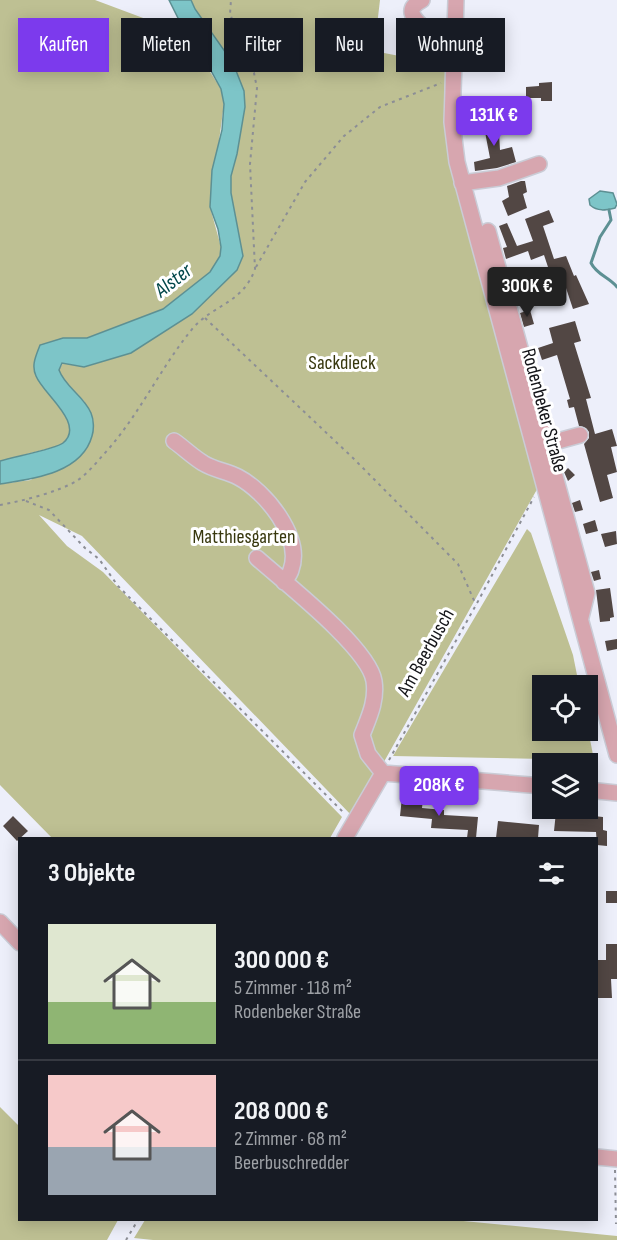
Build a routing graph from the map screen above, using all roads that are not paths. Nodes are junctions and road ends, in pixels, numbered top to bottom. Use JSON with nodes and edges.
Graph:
{"nodes":[{"id":1,"x":422,"y":0,"type":"edge"},
{"id":2,"x":456,"y":0,"type":"edge"},
{"id":3,"x":413,"y":18,"type":"edge"},
{"id":4,"x":455,"y":18,"type":"edge"},
{"id":5,"x":452,"y":72,"type":"edge"},
{"id":6,"x":539,"y":164,"type":"dead end"},
{"id":7,"x":462,"y":183,"type":"junction"},
{"id":8,"x":488,"y":231,"type":"dead end"},
{"id":9,"x":580,"y":435,"type":"dead end"},
{"id":10,"x":174,"y":441,"type":"dead end"},
{"id":11,"x":547,"y":444,"type":"junction"},
{"id":12,"x":257,"y":558,"type":"dead end"},
{"id":13,"x":284,"y":582,"type":"junction"},
{"id":14,"x":580,"y":620,"type":"junction"},
{"id":15,"x":617,"y":755,"type":"edge"},
{"id":16,"x":383,"y":773,"type":"junction"},
{"id":17,"x":532,"y":785,"type":"edge"},
{"id":18,"x":598,"y":791,"type":"edge"},
{"id":19,"x":617,"y":793,"type":"edge"},
{"id":20,"x":346,"y":837,"type":"edge"},
{"id":21,"x":0,"y":922,"type":"edge"},
{"id":22,"x":18,"y":941,"type":"edge"},
{"id":23,"x":598,"y":1157,"type":"edge"},
{"id":24,"x":616,"y":1159,"type":"edge"}],
"edges":[{"from":1,"to":3,"type":"street"},
{"from":2,"to":4,"type":"street","name":"Rodenbeker Straße"},
{"from":5,"to":7,"type":"street","name":"Rodenbeker Straße"},
{"from":6,"to":7,"type":"street"},
{"from":7,"to":14,"type":"street","name":"Rodenbeker Straße"},
{"from":8,"to":11,"type":"street"},
{"from":9,"to":11,"type":"street"},
{"from":10,"to":13,"type":"street"},
{"from":11,"to":14,"type":"street"},
{"from":12,"to":13,"type":"street"},
{"from":13,"to":16,"type":"street"},
{"from":14,"to":15,"type":"street","name":"Rodenbeker Straße"},
{"from":16,"to":17,"type":"street"},
{"from":16,"to":20,"type":"street"},
{"from":18,"to":19,"type":"street"},
{"from":21,"to":22,"type":"street"},
{"from":23,"to":24,"type":"street"}]}
